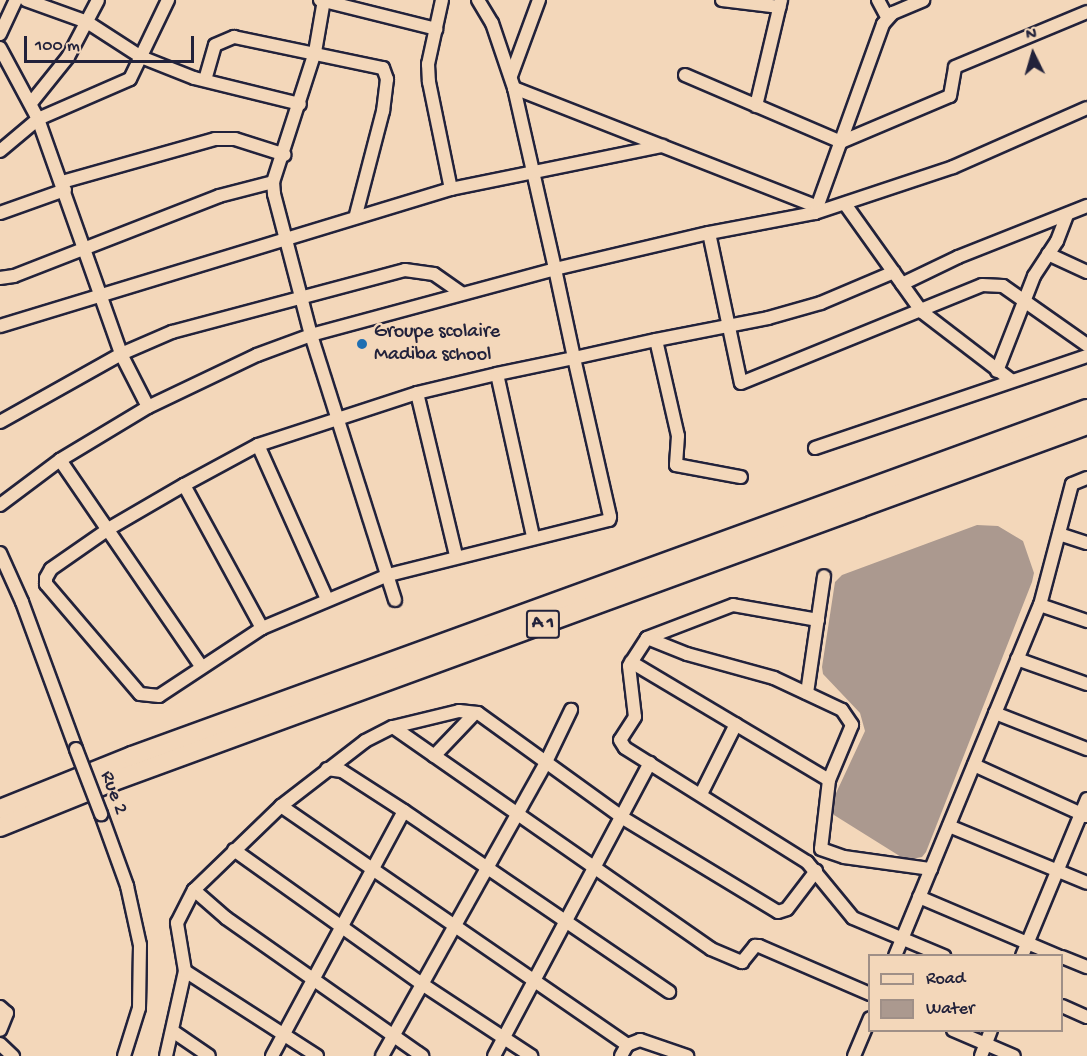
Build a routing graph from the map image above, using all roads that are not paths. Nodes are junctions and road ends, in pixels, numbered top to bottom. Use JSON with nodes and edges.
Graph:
{"nodes":[{"id":1,"x":16,"y":0,"type":"edge"},
{"id":2,"x":26,"y":0,"type":"edge"},
{"id":3,"x":98,"y":0,"type":"edge"},
{"id":4,"x":168,"y":0,"type":"edge"},
{"id":5,"x":322,"y":0,"type":"edge"},
{"id":6,"x":442,"y":0,"type":"edge"},
{"id":7,"x":478,"y":0,"type":"edge"},
{"id":8,"x":539,"y":0,"type":"edge"},
{"id":9,"x":722,"y":0,"type":"edge"},
{"id":10,"x":878,"y":0,"type":"edge"},
{"id":11,"x":923,"y":0,"type":"edge"},
{"id":12,"x":781,"y":4,"type":"edge"},
{"id":13,"x":1087,"y":12,"type":"edge"},
{"id":14,"x":888,"y":17,"type":"junction"},
{"id":15,"x":87,"y":22,"type":"junction"},
{"id":16,"x":436,"y":29,"type":"junction"},
{"id":17,"x":0,"y":34,"type":"edge"},
{"id":18,"x":0,"y":48,"type":"edge"},
{"id":19,"x":315,"y":52,"type":"junction"},
{"id":20,"x":141,"y":57,"type":"junction"},
{"id":21,"x":685,"y":75,"type":"dead end"},
{"id":22,"x":205,"y":80,"type":"junction"},
{"id":23,"x":512,"y":82,"type":"junction"},
{"id":24,"x":31,"y":103,"type":"junction"},
{"id":25,"x":300,"y":104,"type":"junction"},
{"id":26,"x":756,"y":106,"type":"junction"},
{"id":27,"x":1087,"y":108,"type":"edge"},
{"id":28,"x":38,"y":118,"type":"junction"},
{"id":29,"x":842,"y":142,"type":"junction"},
{"id":30,"x":663,"y":146,"type":"junction"},
{"id":31,"x":0,"y":151,"type":"edge"},
{"id":32,"x":285,"y":155,"type":"junction"},
{"id":33,"x":533,"y":172,"type":"junction"},
{"id":34,"x":273,"y":182,"type":"junction"},
{"id":35,"x":64,"y":186,"type":"junction"},
{"id":36,"x":451,"y":189,"type":"junction"},
{"id":37,"x":845,"y":204,"type":"junction"},
{"id":38,"x":1087,"y":206,"type":"edge"},
{"id":39,"x":816,"y":210,"type":"junction"},
{"id":40,"x":0,"y":213,"type":"edge"},
{"id":41,"x":356,"y":215,"type":"junction"},
{"id":42,"x":1068,"y":215,"type":"junction"},
{"id":43,"x":709,"y":233,"type":"junction"},
{"id":44,"x":284,"y":237,"type":"junction"},
{"id":45,"x":85,"y":249,"type":"junction"},
{"id":46,"x":1048,"y":254,"type":"junction"},
{"id":47,"x":555,"y":269,"type":"junction"},
{"id":48,"x":894,"y":272,"type":"junction"},
{"id":49,"x":1087,"y":272,"type":"edge"},
{"id":50,"x":0,"y":278,"type":"edge"},
{"id":51,"x":902,"y":284,"type":"junction"},
{"id":52,"x":461,"y":293,"type":"junction"},
{"id":53,"x":99,"y":296,"type":"junction"},
{"id":54,"x":301,"y":297,"type":"junction"},
{"id":55,"x":1026,"y":304,"type":"junction"},
{"id":56,"x":922,"y":312,"type":"junction"},
{"id":57,"x":726,"y":325,"type":"junction"},
{"id":58,"x":0,"y":326,"type":"edge"},
{"id":59,"x":311,"y":335,"type":"junction"},
{"id":60,"x":656,"y":340,"type":"junction"},
{"id":61,"x":1087,"y":345,"type":"edge"},
{"id":62,"x":121,"y":354,"type":"junction"},
{"id":63,"x":1087,"y":356,"type":"edge"},
{"id":64,"x":574,"y":357,"type":"junction"},
{"id":65,"x":997,"y":371,"type":"junction"},
{"id":66,"x":497,"y":374,"type":"junction"},
{"id":67,"x":1011,"y":381,"type":"junction"},
{"id":68,"x":417,"y":393,"type":"junction"},
{"id":69,"x":148,"y":407,"type":"junction"},
{"id":70,"x":1087,"y":409,"type":"edge"},
{"id":71,"x":339,"y":417,"type":"junction"},
{"id":72,"x":0,"y":422,"type":"edge"},
{"id":73,"x":1087,"y":425,"type":"edge"},
{"id":74,"x":258,"y":445,"type":"junction"},
{"id":75,"x":815,"y":448,"type":"dead end"},
{"id":76,"x":60,"y":460,"type":"junction"},
{"id":77,"x":741,"y":477,"type":"dead end"},
{"id":78,"x":1087,"y":478,"type":"edge"},
{"id":79,"x":184,"y":485,"type":"junction"},
{"id":80,"x":0,"y":505,"type":"edge"},
{"id":81,"x":110,"y":528,"type":"junction"},
{"id":82,"x":1059,"y":534,"type":"junction"},
{"id":83,"x":533,"y":537,"type":"junction"},
{"id":84,"x":1087,"y":543,"type":"edge"},
{"id":85,"x":0,"y":553,"type":"edge"},
{"id":86,"x":456,"y":555,"type":"junction"},
{"id":87,"x":388,"y":575,"type":"junction"},
{"id":88,"x":824,"y":576,"type":"dead end"},
{"id":89,"x":327,"y":599,"type":"junction"},
{"id":90,"x":396,"y":600,"type":"dead end"},
{"id":91,"x":1040,"y":605,"type":"junction"},
{"id":92,"x":818,"y":620,"type":"junction"},
{"id":93,"x":1087,"y":621,"type":"edge"},
{"id":94,"x":262,"y":628,"type":"junction"},
{"id":95,"x":647,"y":638,"type":"junction"},
{"id":96,"x":1017,"y":659,"type":"junction"},
{"id":97,"x":631,"y":662,"type":"junction"},
{"id":98,"x":201,"y":666,"type":"junction"},
{"id":99,"x":1087,"y":684,"type":"edge"},
{"id":100,"x":807,"y":693,"type":"junction"},
{"id":101,"x":571,"y":710,"type":"dead end"},
{"id":102,"x":995,"y":712,"type":"junction"},
{"id":103,"x":475,"y":713,"type":"junction"},
{"id":104,"x":736,"y":724,"type":"junction"},
{"id":105,"x":393,"y":728,"type":"junction"},
{"id":106,"x":1087,"y":749,"type":"edge"},
{"id":107,"x":434,"y":756,"type":"junction"},
{"id":108,"x":546,"y":762,"type":"junction"},
{"id":109,"x":650,"y":763,"type":"junction"},
{"id":110,"x":974,"y":765,"type":"junction"},
{"id":111,"x":327,"y":769,"type":"junction"},
{"id":112,"x":829,"y":780,"type":"junction"},
{"id":113,"x":701,"y":794,"type":"junction"},
{"id":114,"x":1087,"y":799,"type":"edge"},
{"id":115,"x":281,"y":806,"type":"junction"},
{"id":116,"x":0,"y":809,"type":"edge"},
{"id":117,"x":404,"y":812,"type":"junction"},
{"id":118,"x":514,"y":815,"type":"junction"},
{"id":119,"x":1084,"y":815,"type":"edge"},
{"id":120,"x":623,"y":818,"type":"junction"},
{"id":121,"x":949,"y":826,"type":"junction"},
{"id":122,"x":0,"y":828,"type":"edge"},
{"id":123,"x":821,"y":849,"type":"junction"},
{"id":124,"x":234,"y":850,"type":"junction"},
{"id":125,"x":812,"y":866,"type":"junction"},
{"id":126,"x":488,"y":867,"type":"junction"},
{"id":127,"x":373,"y":868,"type":"junction"},
{"id":128,"x":596,"y":869,"type":"junction"},
{"id":129,"x":931,"y":869,"type":"junction"},
{"id":130,"x":1058,"y":870,"type":"junction"},
{"id":131,"x":1087,"y":883,"type":"edge"},
{"id":132,"x":194,"y":890,"type":"junction"},
{"id":133,"x":919,"y":897,"type":"junction"},
{"id":134,"x":565,"y":921,"type":"junction"},
{"id":135,"x":342,"y":927,"type":"junction"},
{"id":136,"x":453,"y":927,"type":"junction"},
{"id":137,"x":903,"y":938,"type":"junction"},
{"id":138,"x":1028,"y":943,"type":"junction"},
{"id":139,"x":896,"y":954,"type":"edge"},
{"id":140,"x":939,"y":954,"type":"edge"},
{"id":141,"x":1023,"y":954,"type":"edge"},
{"id":142,"x":1055,"y":954,"type":"edge"},
{"id":143,"x":1063,"y":957,"type":"edge"},
{"id":144,"x":1087,"y":967,"type":"edge"},
{"id":145,"x":185,"y":971,"type":"junction"},
{"id":146,"x":313,"y":979,"type":"junction"},
{"id":147,"x":536,"y":980,"type":"junction"},
{"id":148,"x":422,"y":984,"type":"junction"},
{"id":149,"x":669,"y":992,"type":"dead end"},
{"id":150,"x":868,"y":993,"type":"edge"},
{"id":151,"x":1063,"y":1006,"type":"edge"},
{"id":152,"x":0,"y":1007,"type":"edge"},
{"id":153,"x":1087,"y":1017,"type":"edge"},
{"id":154,"x":868,"y":1023,"type":"edge"},
{"id":155,"x":0,"y":1030,"type":"edge"},
{"id":156,"x":174,"y":1032,"type":"junction"},
{"id":157,"x":956,"y":1032,"type":"edge"},
{"id":158,"x":991,"y":1032,"type":"edge"},
{"id":159,"x":284,"y":1034,"type":"junction"},
{"id":160,"x":392,"y":1036,"type":"junction"},
{"id":161,"x":504,"y":1037,"type":"junction"},
{"id":162,"x":0,"y":1044,"type":"edge"},
{"id":163,"x":983,"y":1050,"type":"edge"},
{"id":164,"x":624,"y":1051,"type":"edge"},
{"id":165,"x":13,"y":1056,"type":"edge"},
{"id":166,"x":124,"y":1056,"type":"edge"},
{"id":167,"x":166,"y":1056,"type":"edge"},
{"id":168,"x":209,"y":1056,"type":"edge"},
{"id":169,"x":272,"y":1056,"type":"edge"},
{"id":170,"x":317,"y":1056,"type":"edge"},
{"id":171,"x":382,"y":1056,"type":"edge"},
{"id":172,"x":422,"y":1056,"type":"edge"},
{"id":173,"x":494,"y":1056,"type":"edge"},
{"id":174,"x":531,"y":1056,"type":"edge"},
{"id":175,"x":687,"y":1056,"type":"edge"},
{"id":176,"x":854,"y":1056,"type":"edge"},
{"id":177,"x":1014,"y":1056,"type":"edge"}],
"edges":[{"from":1,"to":17,"type":"street"},
{"from":2,"to":15,"type":"street"},
{"from":3,"to":15,"type":"street"},
{"from":4,"to":20,"type":"street"},
{"from":5,"to":16,"type":"street"},
{"from":5,"to":19,"type":"street"},
{"from":6,"to":16,"type":"street"},
{"from":7,"to":23,"type":"street"},
{"from":8,"to":23,"type":"street"},
{"from":9,"to":12,"type":"street"},
{"from":10,"to":14,"type":"street"},
{"from":11,"to":14,"type":"street"},
{"from":12,"to":26,"type":"street"},
{"from":13,"to":29,"type":"street"},
{"from":14,"to":29,"type":"street"},
{"from":15,"to":20,"type":"street"},
{"from":15,"to":24,"type":"street"},
{"from":16,"to":36,"type":"street"},
{"from":18,"to":24,"type":"street"},
{"from":19,"to":22,"type":"street"},
{"from":19,"to":25,"type":"street"},
{"from":19,"to":41,"type":"street"},
{"from":20,"to":22,"type":"street"},
{"from":20,"to":28,"type":"street"},
{"from":21,"to":26,"type":"street"},
{"from":22,"to":25,"type":"street"},
{"from":23,"to":30,"type":"street"},
{"from":23,"to":33,"type":"street"},
{"from":24,"to":28,"type":"street"},
{"from":25,"to":32,"type":"street"},
{"from":26,"to":29,"type":"street"},
{"from":27,"to":37,"type":"street"},
{"from":28,"to":31,"type":"street"},
{"from":28,"to":35,"type":"street"},
{"from":29,"to":39,"type":"street"},
{"from":30,"to":33,"type":"street"},
{"from":30,"to":39,"type":"street"},
{"from":32,"to":34,"type":"street"},
{"from":32,"to":35,"type":"street"},
{"from":33,"to":36,"type":"street"},
{"from":33,"to":47,"type":"street"},
{"from":34,"to":44,"type":"street"},
{"from":34,"to":45,"type":"street"},
{"from":35,"to":40,"type":"street"},
{"from":35,"to":45,"type":"street"},
{"from":36,"to":41,"type":"street"},
{"from":37,"to":39,"type":"street"},
{"from":37,"to":48,"type":"street"},
{"from":38,"to":42,"type":"street"},
{"from":39,"to":43,"type":"street"},
{"from":41,"to":44,"type":"street"},
{"from":42,"to":46,"type":"street"},
{"from":42,"to":51,"type":"street"},
{"from":43,"to":47,"type":"street"},
{"from":43,"to":57,"type":"street"},
{"from":44,"to":53,"type":"street"},
{"from":44,"to":54,"type":"street"},
{"from":45,"to":50,"type":"street"},
{"from":45,"to":53,"type":"street"},
{"from":46,"to":49,"type":"street"},
{"from":46,"to":55,"type":"street"},
{"from":47,"to":52,"type":"street"},
{"from":47,"to":64,"type":"street"},
{"from":48,"to":51,"type":"street"},
{"from":48,"to":57,"type":"street"},
{"from":51,"to":56,"type":"street"},
{"from":52,"to":54,"type":"street"},
{"from":52,"to":59,"type":"street"},
{"from":53,"to":58,"type":"street"},
{"from":53,"to":62,"type":"street"},
{"from":54,"to":59,"type":"street"},
{"from":54,"to":62,"type":"street"},
{"from":55,"to":56,"type":"street"},
{"from":55,"to":61,"type":"street"},
{"from":55,"to":65,"type":"street"},
{"from":56,"to":57,"type":"street"},
{"from":56,"to":65,"type":"street"},
{"from":57,"to":60,"type":"street"},
{"from":59,"to":69,"type":"street"},
{"from":59,"to":71,"type":"street"},
{"from":60,"to":64,"type":"street"},
{"from":60,"to":77,"type":"street"},
{"from":62,"to":69,"type":"street"},
{"from":62,"to":72,"type":"street"},
{"from":63,"to":67,"type":"street"},
{"from":64,"to":66,"type":"street"},
{"from":64,"to":83,"type":"street"},
{"from":65,"to":67,"type":"street"},
{"from":66,"to":68,"type":"street"},
{"from":66,"to":83,"type":"street"},
{"from":67,"to":75,"type":"street"},
{"from":68,"to":71,"type":"street"},
{"from":68,"to":86,"type":"street"},
{"from":69,"to":76,"type":"street"},
{"from":70,"to":116,"type":"highway","number":"A 1"},
{"from":71,"to":74,"type":"street"},
{"from":71,"to":87,"type":"street"},
{"from":73,"to":122,"type":"highway","number":"A 1"},
{"from":74,"to":79,"type":"street"},
{"from":74,"to":89,"type":"street"},
{"from":76,"to":80,"type":"street"},
{"from":76,"to":81,"type":"street"},
{"from":78,"to":82,"type":"street"},
{"from":79,"to":81,"type":"street"},
{"from":79,"to":94,"type":"street"},
{"from":81,"to":98,"type":"street"},
{"from":81,"to":98,"type":"street"},
{"from":82,"to":84,"type":"street"},
{"from":82,"to":91,"type":"street"},
{"from":83,"to":86,"type":"street"},
{"from":85,"to":166,"type":"street","name":"Rue 2","bridge":true},
{"from":86,"to":87,"type":"street"},
{"from":87,"to":89,"type":"street"},
{"from":87,"to":90,"type":"street"},
{"from":88,"to":92,"type":"street"},
{"from":89,"to":94,"type":"street"},
{"from":91,"to":93,"type":"street"},
{"from":91,"to":96,"type":"street"},
{"from":92,"to":95,"type":"street"},
{"from":92,"to":100,"type":"street"},
{"from":94,"to":98,"type":"street"},
{"from":95,"to":97,"type":"street"},
{"from":95,"to":100,"type":"street"},
{"from":96,"to":99,"type":"street"},
{"from":96,"to":102,"type":"street"},
{"from":97,"to":104,"type":"street"},
{"from":97,"to":109,"type":"street"},
{"from":100,"to":112,"type":"street"},
{"from":101,"to":108,"type":"street"},
{"from":102,"to":106,"type":"street"},
{"from":102,"to":110,"type":"street"},
{"from":103,"to":105,"type":"street"},
{"from":103,"to":107,"type":"street"},
{"from":103,"to":108,"type":"street"},
{"from":104,"to":112,"type":"street"},
{"from":104,"to":113,"type":"street"},
{"from":105,"to":107,"type":"street"},
{"from":105,"to":111,"type":"street"},
{"from":107,"to":118,"type":"street"},
{"from":108,"to":118,"type":"street"},
{"from":108,"to":120,"type":"street"},
{"from":109,"to":113,"type":"street"},
{"from":109,"to":120,"type":"street"},
{"from":110,"to":119,"type":"street"},
{"from":110,"to":121,"type":"street"},
{"from":111,"to":115,"type":"street"},
{"from":111,"to":117,"type":"street"},
{"from":112,"to":123,"type":"street"},
{"from":113,"to":125,"type":"street"},
{"from":114,"to":119,"type":"street"},
{"from":115,"to":124,"type":"street"},
{"from":115,"to":127,"type":"street"},
{"from":117,"to":126,"type":"street"},
{"from":117,"to":127,"type":"street"},
{"from":118,"to":126,"type":"street"},
{"from":118,"to":128,"type":"street"},
{"from":119,"to":130,"type":"street"},
{"from":120,"to":125,"type":"street"},
{"from":120,"to":128,"type":"street"},
{"from":121,"to":129,"type":"street"},
{"from":121,"to":130,"type":"street"},
{"from":123,"to":125,"type":"street"},
{"from":123,"to":129,"type":"street"},
{"from":124,"to":132,"type":"street"},
{"from":124,"to":135,"type":"street"},
{"from":125,"to":137,"type":"street"},
{"from":126,"to":134,"type":"street"},
{"from":126,"to":136,"type":"street"},
{"from":127,"to":135,"type":"street"},
{"from":127,"to":136,"type":"street"},
{"from":128,"to":134,"type":"street"},
{"from":128,"to":150,"type":"street"},
{"from":129,"to":133,"type":"street"},
{"from":130,"to":131,"type":"street"},
{"from":130,"to":138,"type":"street"},
{"from":132,"to":145,"type":"street"},
{"from":132,"to":146,"type":"street"},
{"from":133,"to":137,"type":"street"},
{"from":133,"to":138,"type":"street"},
{"from":134,"to":147,"type":"street"},
{"from":134,"to":149,"type":"street"},
{"from":135,"to":146,"type":"street"},
{"from":135,"to":148,"type":"street"},
{"from":136,"to":147,"type":"street"},
{"from":136,"to":148,"type":"street"},
{"from":137,"to":139,"type":"street"},
{"from":137,"to":140,"type":"street"},
{"from":138,"to":141,"type":"street"},
{"from":138,"to":142,"type":"street"},
{"from":143,"to":144,"type":"street"},
{"from":145,"to":156,"type":"street"},
{"from":145,"to":159,"type":"street"},
{"from":146,"to":159,"type":"street"},
{"from":146,"to":160,"type":"street"},
{"from":147,"to":161,"type":"street"},
{"from":147,"to":164,"type":"street"},
{"from":148,"to":160,"type":"street"},
{"from":148,"to":161,"type":"street"},
{"from":151,"to":153,"type":"street"},
{"from":152,"to":155,"type":"street"},
{"from":154,"to":176,"type":"street"},
{"from":156,"to":167,"type":"street"},
{"from":156,"to":168,"type":"street"},
{"from":157,"to":163,"type":"street"},
{"from":158,"to":163,"type":"street"},
{"from":159,"to":169,"type":"street"},
{"from":159,"to":170,"type":"street"},
{"from":160,"to":171,"type":"street"},
{"from":160,"to":172,"type":"street"},
{"from":161,"to":173,"type":"street"},
{"from":161,"to":174,"type":"street"},
{"from":162,"to":165,"type":"street"},
{"from":163,"to":177,"type":"street"},
{"from":164,"to":175,"type":"street"}]}
